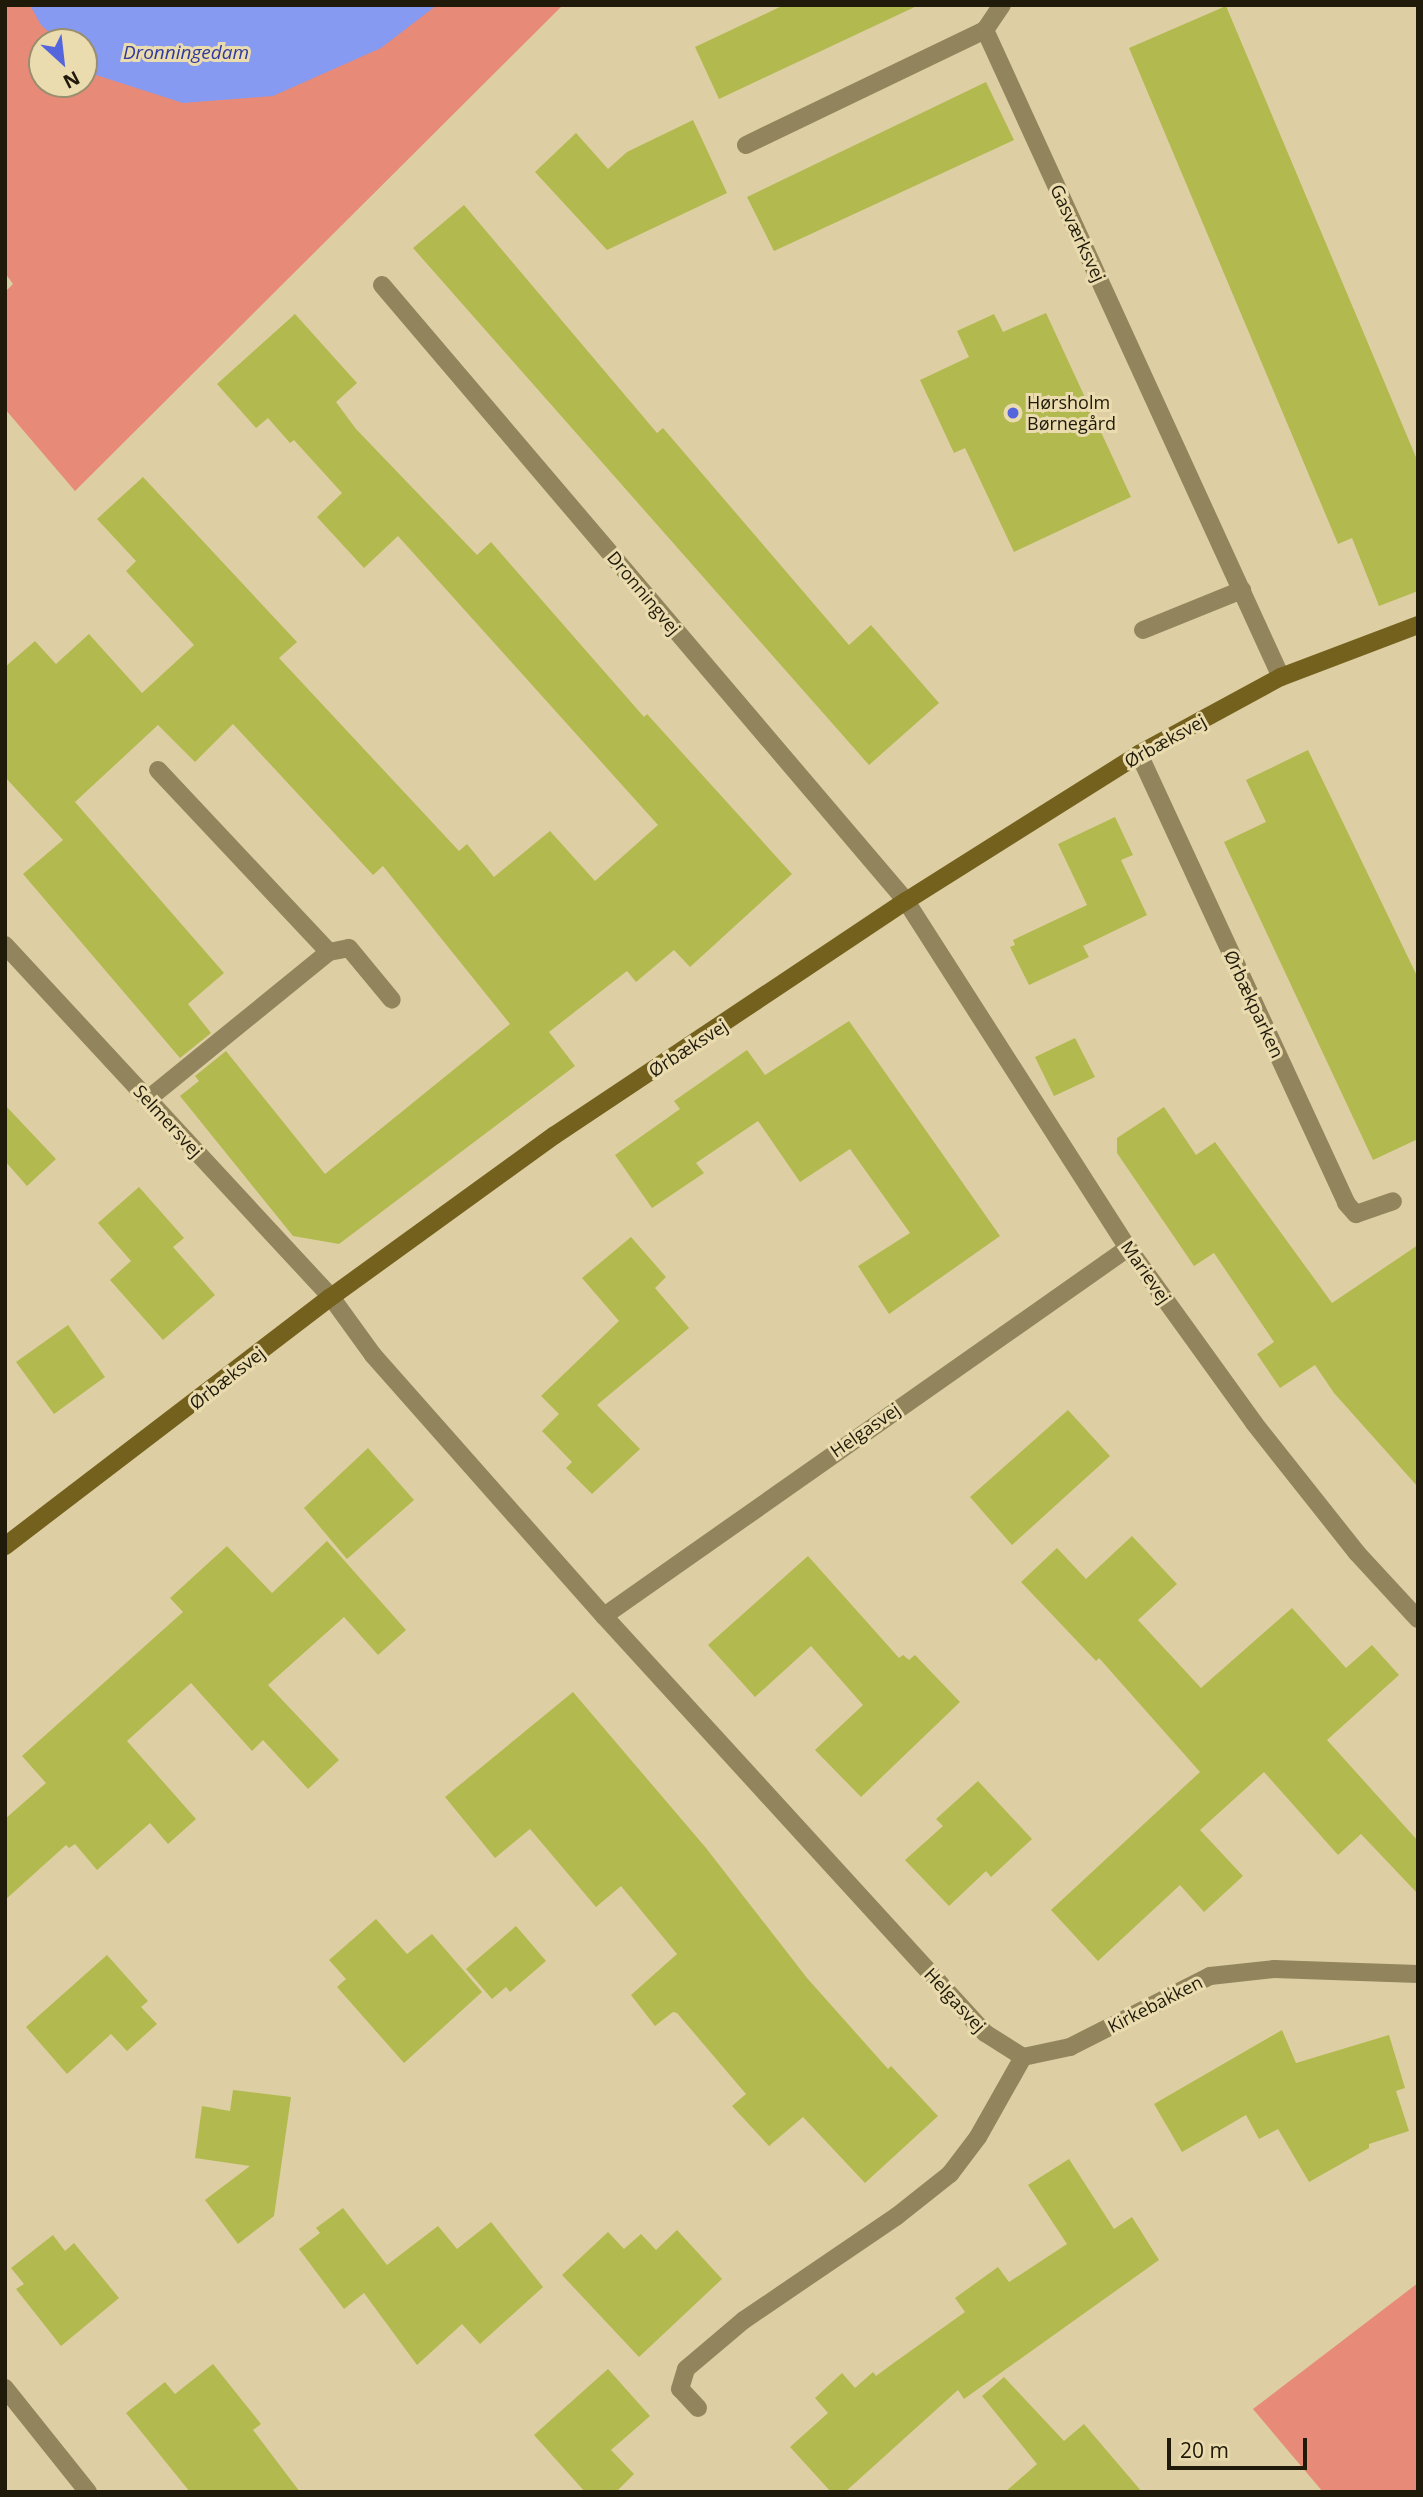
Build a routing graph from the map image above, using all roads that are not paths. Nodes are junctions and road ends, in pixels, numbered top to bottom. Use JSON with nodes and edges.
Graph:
{"nodes":[{"id":1,"x":1002,"y":5,"type":"edge"},
{"id":2,"x":985,"y":30,"type":"junction"},
{"id":3,"x":746,"y":145,"type":"dead end"},
{"id":4,"x":382,"y":285,"type":"dead end"},
{"id":5,"x":1242,"y":590,"type":"junction"},
{"id":6,"x":1418,"y":625,"type":"edge"},
{"id":7,"x":1143,"y":630,"type":"dead end"},
{"id":8,"x":1281,"y":677,"type":"junction"},
{"id":9,"x":1139,"y":754,"type":"junction"},
{"id":10,"x":158,"y":770,"type":"dead end"},
{"id":11,"x":906,"y":901,"type":"junction"},
{"id":12,"x":5,"y":945,"type":"edge"},
{"id":13,"x":329,"y":952,"type":"junction"},
{"id":14,"x":392,"y":1000,"type":"dead end"},
{"id":15,"x":148,"y":1099,"type":"junction"},
{"id":16,"x":1394,"y":1201,"type":"dead end"},
{"id":17,"x":1128,"y":1248,"type":"junction"},
{"id":18,"x":331,"y":1297,"type":"junction"},
{"id":19,"x":5,"y":1546,"type":"edge"},
{"id":20,"x":604,"y":1616,"type":"junction"},
{"id":21,"x":1418,"y":1619,"type":"edge"},
{"id":22,"x":1418,"y":1974,"type":"edge"},
{"id":23,"x":1023,"y":2057,"type":"junction"},
{"id":24,"x":5,"y":2388,"type":"edge"},
{"id":25,"x":698,"y":2408,"type":"dead end"},
{"id":26,"x":88,"y":2492,"type":"edge"}],
"edges":[{"from":1,"to":2,"type":"street"},
{"from":2,"to":3,"type":"street"},
{"from":2,"to":5,"type":"street","name":"Gasværksvej"},
{"from":4,"to":11,"type":"street","name":"Dronningvej"},
{"from":5,"to":7,"type":"street"},
{"from":5,"to":8,"type":"street","name":"Gasværksvej"},
{"from":6,"to":8,"type":"street","name":"Ørbæksvej"},
{"from":8,"to":9,"type":"street","name":"Ørbæksvej"},
{"from":9,"to":11,"type":"street","name":"Ørbæksvej"},
{"from":9,"to":16,"type":"street","name":"Ørbækparken"},
{"from":10,"to":13,"type":"street"},
{"from":11,"to":17,"type":"street","name":"Marievej"},
{"from":11,"to":18,"type":"street","name":"Ørbæksvej"},
{"from":12,"to":15,"type":"street","name":"Selmersvej"},
{"from":13,"to":14,"type":"street"},
{"from":13,"to":15,"type":"street"},
{"from":15,"to":18,"type":"street","name":"Selmersvej"},
{"from":17,"to":20,"type":"street","name":"Helgasvej"},
{"from":17,"to":21,"type":"street","name":"Marievej"},
{"from":18,"to":19,"type":"street","name":"Ørbæksvej"},
{"from":18,"to":20,"type":"street","name":"Helgasvej"},
{"from":20,"to":23,"type":"street","name":"Helgasvej"},
{"from":22,"to":23,"type":"street","name":"Kirkebakken"},
{"from":23,"to":25,"type":"street"},
{"from":24,"to":26,"type":"street"}]}
